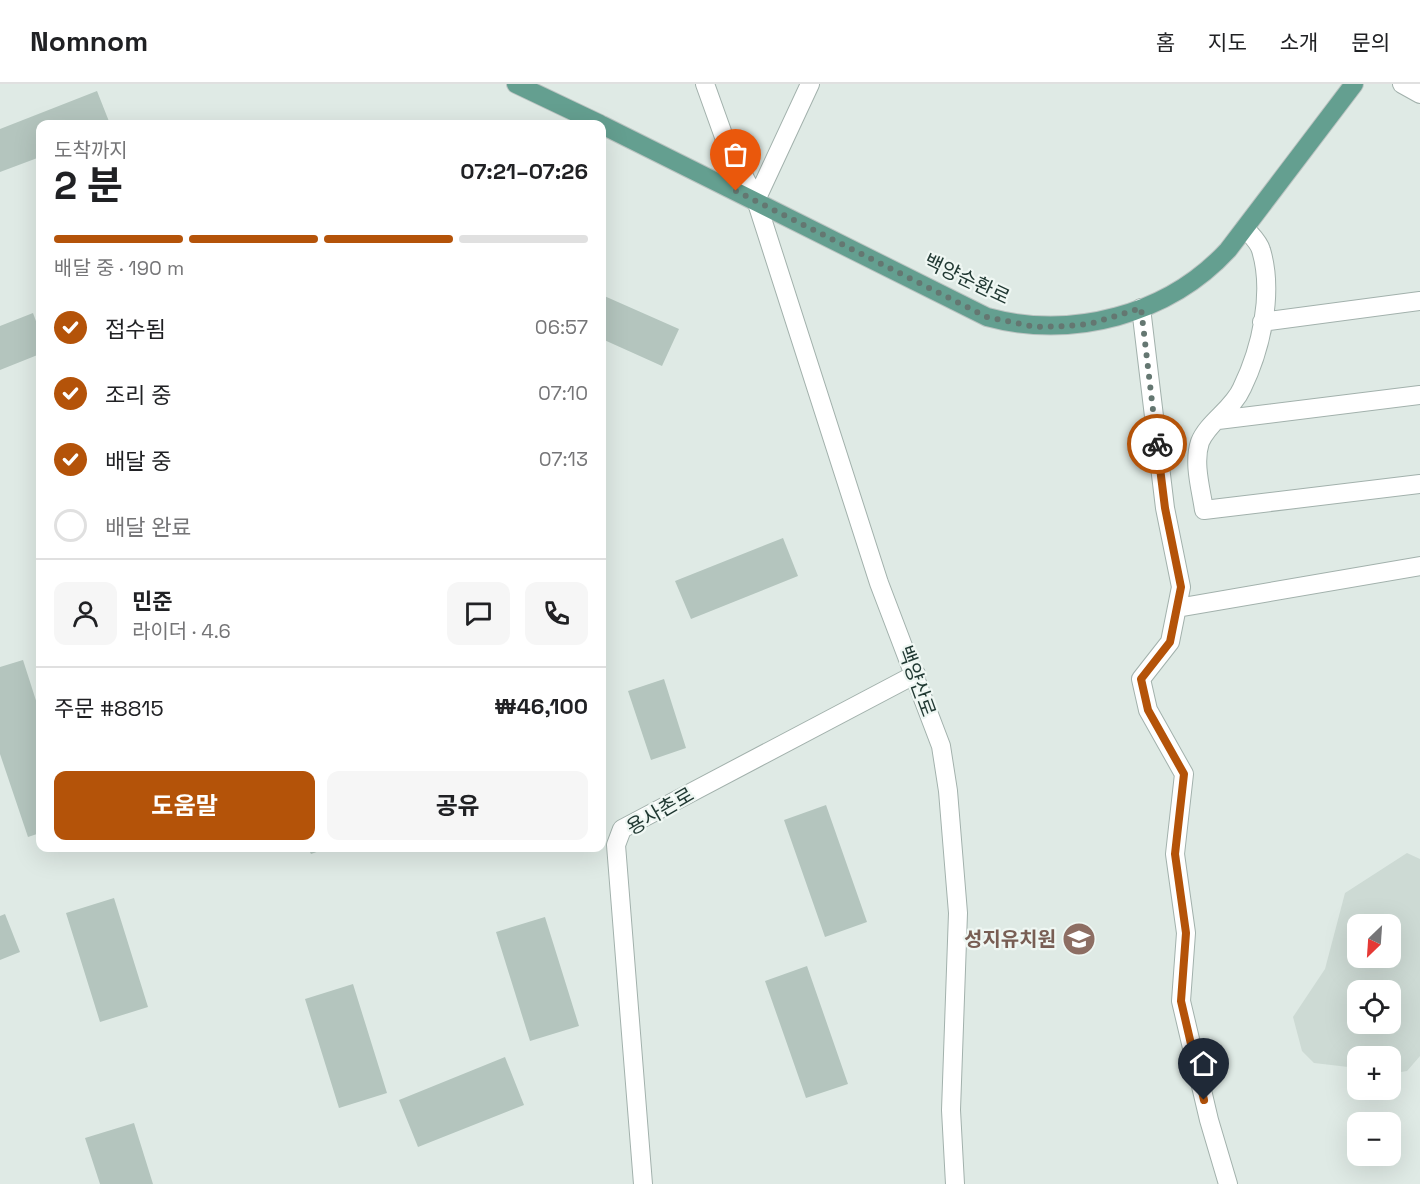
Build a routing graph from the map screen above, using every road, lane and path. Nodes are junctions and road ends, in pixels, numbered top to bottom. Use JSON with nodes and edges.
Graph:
{"nodes":[{"id":1,"x":516,"y":84,"type":"edge"},
{"id":2,"x":705,"y":84,"type":"edge"},
{"id":3,"x":810,"y":84,"type":"edge"},
{"id":4,"x":1354,"y":84,"type":"edge"},
{"id":5,"x":1402,"y":84,"type":"edge"},
{"id":6,"x":1420,"y":94,"type":"edge"},
{"id":7,"x":591,"y":120,"type":"edge"},
{"id":8,"x":606,"y":127,"type":"edge"},
{"id":9,"x":756,"y":200,"type":"junction"},
{"id":10,"x":1245,"y":228,"type":"junction"},
{"id":11,"x":1420,"y":301,"type":"edge"},
{"id":12,"x":1141,"y":308,"type":"junction"},
{"id":13,"x":1262,"y":322,"type":"junction"},
{"id":14,"x":1420,"y":395,"type":"edge"},
{"id":15,"x":1218,"y":420,"type":"junction"},
{"id":16,"x":1420,"y":484,"type":"edge"},
{"id":17,"x":1420,"y":566,"type":"edge"},
{"id":18,"x":1177,"y":608,"type":"junction"},
{"id":19,"x":916,"y":674,"type":"junction"},
{"id":20,"x":643,"y":1184,"type":"edge"},
{"id":21,"x":955,"y":1184,"type":"edge"},
{"id":22,"x":1228,"y":1184,"type":"edge"}],
"edges":[{"from":1,"to":7,"type":"main road","name":"백양순환로"},
{"from":2,"to":9,"type":"street","name":"백양산로"},
{"from":3,"to":9,"type":"street"},
{"from":4,"to":10,"type":"main road","name":"백양순환로"},
{"from":5,"to":6,"type":"street"},
{"from":8,"to":9,"type":"main road","name":"백양순환로"},
{"from":9,"to":12,"type":"main road","name":"백양순환로"},
{"from":9,"to":19,"type":"street","name":"백양산로"},
{"from":10,"to":12,"type":"main road","name":"백양순환로"},
{"from":10,"to":13,"type":"street"},
{"from":11,"to":13,"type":"street"},
{"from":12,"to":18,"type":"street"},
{"from":13,"to":15,"type":"street"},
{"from":14,"to":15,"type":"street"},
{"from":15,"to":16,"type":"street"},
{"from":17,"to":18,"type":"street"},
{"from":18,"to":22,"type":"street"},
{"from":19,"to":20,"type":"street","name":"용사촌로"},
{"from":19,"to":21,"type":"street","name":"백양산로"}]}
